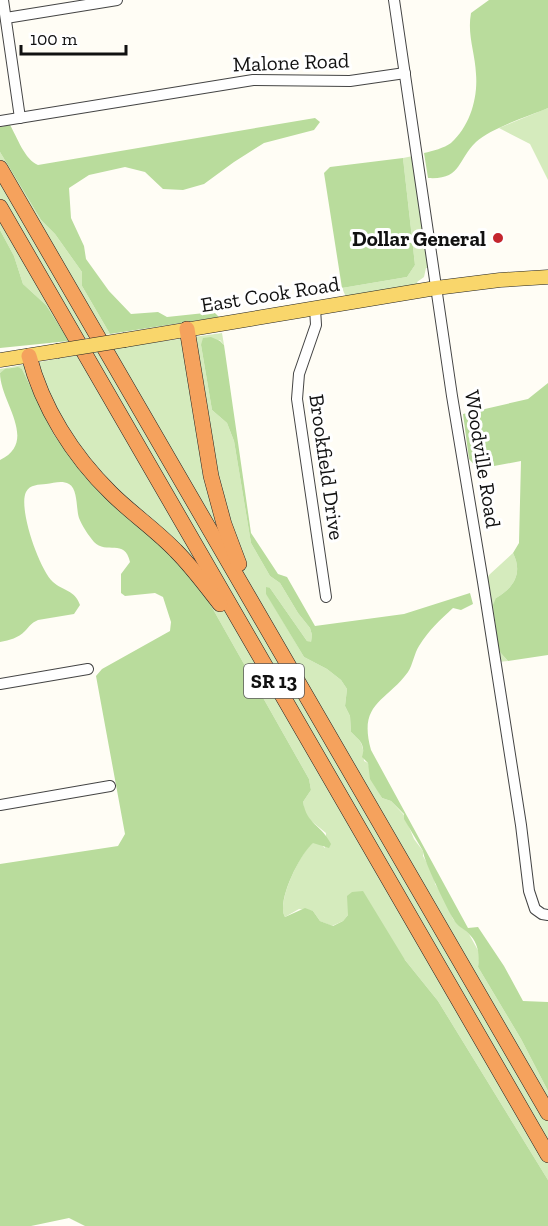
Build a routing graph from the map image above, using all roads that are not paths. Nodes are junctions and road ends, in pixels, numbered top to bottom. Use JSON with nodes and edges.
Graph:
{"nodes":[{"id":1,"x":3,"y":0,"type":"edge"},
{"id":2,"x":117,"y":0,"type":"edge"},
{"id":3,"x":394,"y":0,"type":"edge"},
{"id":4,"x":6,"y":18,"type":"junction"},
{"id":5,"x":405,"y":74,"type":"junction"},
{"id":6,"x":20,"y":118,"type":"junction"},
{"id":7,"x":0,"y":121,"type":"edge"},
{"id":8,"x":0,"y":168,"type":"edge"},
{"id":9,"x":0,"y":207,"type":"edge"},
{"id":10,"x":548,"y":277,"type":"edge"},
{"id":11,"x":436,"y":288,"type":"junction"},
{"id":12,"x":315,"y":308,"type":"junction"},
{"id":13,"x":186,"y":329,"type":"junction"},
{"id":14,"x":29,"y":356,"type":"junction"},
{"id":15,"x":0,"y":360,"type":"edge"},
{"id":16,"x":326,"y":597,"type":"dead end"},
{"id":17,"x":282,"y":653,"type":"junction"},
{"id":18,"x":88,"y":669,"type":"dead end"},
{"id":19,"x":0,"y":684,"type":"edge"},
{"id":20,"x":310,"y":744,"type":"junction"},
{"id":21,"x":110,"y":786,"type":"dead end"},
{"id":22,"x":0,"y":805,"type":"edge"},
{"id":23,"x":548,"y":915,"type":"edge"},
{"id":24,"x":548,"y":1113,"type":"edge"},
{"id":25,"x":548,"y":1155,"type":"edge"}],
"edges":[{"from":1,"to":4,"type":"street"},
{"from":2,"to":4,"type":"street"},
{"from":3,"to":5,"type":"street","name":"Woodville Road"},
{"from":4,"to":6,"type":"street"},
{"from":5,"to":6,"type":"street","name":"Malone Road"},
{"from":5,"to":11,"type":"street","name":"Woodville Road"},
{"from":6,"to":7,"type":"street","name":"Malone Road"},
{"from":8,"to":17,"type":"highway","number":"SR 13"},
{"from":9,"to":20,"type":"highway","number":"SR 13"},
{"from":10,"to":11,"type":"main road","name":"East Cook Road"},
{"from":11,"to":12,"type":"main road","name":"East Cook Road"},
{"from":11,"to":23,"type":"street","name":"Woodville Road"},
{"from":12,"to":13,"type":"main road","name":"East Cook Road"},
{"from":12,"to":16,"type":"street","name":"Brookfield Drive"},
{"from":13,"to":14,"type":"main road","name":"East Cook Road","bridge":true},
{"from":13,"to":17,"type":"highway"},
{"from":14,"to":15,"type":"main road","name":"East Cook Road"},
{"from":14,"to":20,"type":"highway"},
{"from":17,"to":24,"type":"highway","number":"SR 13"},
{"from":18,"to":19,"type":"street"},
{"from":20,"to":25,"type":"highway","number":"SR 13"},
{"from":21,"to":22,"type":"street"}]}
